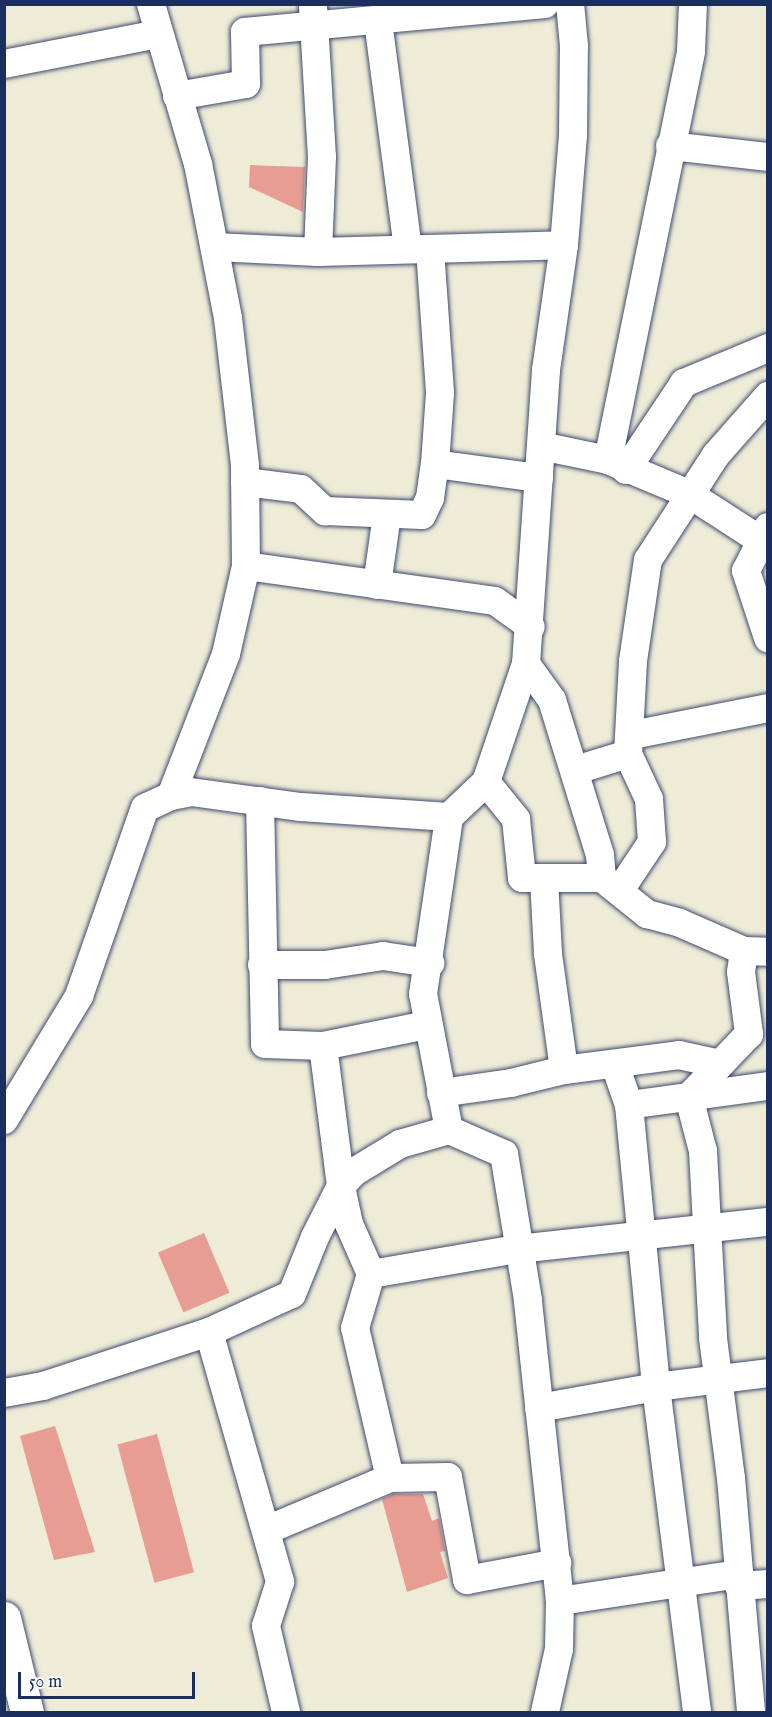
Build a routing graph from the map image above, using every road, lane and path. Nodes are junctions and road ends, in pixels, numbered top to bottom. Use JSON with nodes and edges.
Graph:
{"nodes":[{"id":1,"x":151,"y":4,"type":"edge"},
{"id":2,"x":544,"y":4,"type":"edge"},
{"id":3,"x":570,"y":4,"type":"edge"},
{"id":4,"x":693,"y":4,"type":"edge"},
{"id":5,"x":432,"y":11,"type":"edge"},
{"id":6,"x":314,"y":14,"type":"edge"},
{"id":7,"x":378,"y":21,"type":"junction"},
{"id":8,"x":158,"y":34,"type":"junction"},
{"id":9,"x":4,"y":64,"type":"edge"},
{"id":10,"x":177,"y":96,"type":"junction"},
{"id":11,"x":670,"y":146,"type":"junction"},
{"id":12,"x":768,"y":157,"type":"edge"},
{"id":13,"x":564,"y":245,"type":"junction"},
{"id":14,"x":215,"y":247,"type":"junction"},
{"id":15,"x":419,"y":249,"type":"junction"},
{"id":16,"x":318,"y":252,"type":"junction"},
{"id":17,"x":768,"y":348,"type":"edge"},
{"id":18,"x":768,"y":396,"type":"edge"},
{"id":19,"x":541,"y":446,"type":"junction"},
{"id":20,"x":435,"y":464,"type":"junction"},
{"id":21,"x":617,"y":465,"type":"junction"},
{"id":22,"x":539,"y":478,"type":"junction"},
{"id":23,"x":245,"y":482,"type":"junction"},
{"id":24,"x":689,"y":494,"type":"junction"},
{"id":25,"x":387,"y":515,"type":"junction"},
{"id":26,"x":764,"y":533,"type":"edge"},
{"id":27,"x":246,"y":566,"type":"junction"},
{"id":28,"x":377,"y":585,"type":"junction"},
{"id":29,"x":531,"y":627,"type":"junction"},
{"id":30,"x":768,"y":638,"type":"edge"},
{"id":31,"x":526,"y":664,"type":"junction"},
{"id":32,"x":768,"y":708,"type":"edge"},
{"id":33,"x":630,"y":744,"type":"junction"},
{"id":34,"x":576,"y":770,"type":"junction"},
{"id":35,"x":486,"y":782,"type":"junction"},
{"id":36,"x":171,"y":796,"type":"junction"},
{"id":37,"x":260,"y":801,"type":"junction"},
{"id":38,"x":449,"y":817,"type":"junction"},
{"id":39,"x":544,"y":879,"type":"junction"},
{"id":40,"x":611,"y":884,"type":"junction"},
{"id":41,"x":756,"y":951,"type":"edge"},
{"id":42,"x":430,"y":963,"type":"junction"},
{"id":43,"x":262,"y":965,"type":"junction"},
{"id":44,"x":427,"y":1025,"type":"junction"},
{"id":45,"x":323,"y":1046,"type":"junction"},
{"id":46,"x":720,"y":1064,"type":"junction"},
{"id":47,"x":615,"y":1065,"type":"junction"},
{"id":48,"x":564,"y":1070,"type":"junction"},
{"id":49,"x":768,"y":1086,"type":"edge"},
{"id":50,"x":441,"y":1093,"type":"junction"},
{"id":51,"x":688,"y":1097,"type":"junction"},
{"id":52,"x":629,"y":1105,"type":"junction"},
{"id":53,"x":4,"y":1120,"type":"edge"},
{"id":54,"x":449,"y":1130,"type":"junction"},
{"id":55,"x":341,"y":1186,"type":"junction"},
{"id":56,"x":768,"y":1222,"type":"edge"},
{"id":57,"x":705,"y":1226,"type":"junction"},
{"id":58,"x":640,"y":1234,"type":"junction"},
{"id":59,"x":518,"y":1249,"type":"junction"},
{"id":60,"x":371,"y":1274,"type":"junction"},
{"id":61,"x":209,"y":1332,"type":"junction"},
{"id":62,"x":768,"y":1372,"type":"edge"},
{"id":63,"x":717,"y":1378,"type":"junction"},
{"id":64,"x":656,"y":1387,"type":"junction"},
{"id":65,"x":4,"y":1393,"type":"edge"},
{"id":66,"x":539,"y":1408,"type":"junction"},
{"id":67,"x":390,"y":1478,"type":"junction"},
{"id":68,"x":267,"y":1530,"type":"junction"},
{"id":69,"x":556,"y":1563,"type":"junction"},
{"id":70,"x":739,"y":1580,"type":"junction"},
{"id":71,"x":681,"y":1583,"type":"junction"},
{"id":72,"x":768,"y":1584,"type":"edge"},
{"id":73,"x":561,"y":1601,"type":"junction"},
{"id":74,"x":4,"y":1618,"type":"edge"},
{"id":75,"x":27,"y":1713,"type":"edge"},
{"id":76,"x":286,"y":1713,"type":"edge"},
{"id":77,"x":545,"y":1713,"type":"edge"},
{"id":78,"x":697,"y":1713,"type":"edge"},
{"id":79,"x":751,"y":1713,"type":"edge"}],
"edges":[{"from":1,"to":8,"type":"street"},
{"from":2,"to":5,"type":"street"},
{"from":3,"to":13,"type":"street"},
{"from":4,"to":11,"type":"street"},
{"from":5,"to":7,"type":"street"},
{"from":6,"to":7,"type":"street"},
{"from":6,"to":10,"type":"street"},
{"from":6,"to":16,"type":"street"},
{"from":7,"to":15,"type":"street"},
{"from":8,"to":9,"type":"street"},
{"from":8,"to":10,"type":"street"},
{"from":10,"to":14,"type":"street"},
{"from":11,"to":12,"type":"street"},
{"from":11,"to":21,"type":"street"},
{"from":13,"to":15,"type":"street"},
{"from":13,"to":19,"type":"street"},
{"from":14,"to":16,"type":"street"},
{"from":14,"to":23,"type":"street"},
{"from":15,"to":16,"type":"street"},
{"from":15,"to":20,"type":"street"},
{"from":17,"to":21,"type":"street"},
{"from":18,"to":24,"type":"street"},
{"from":19,"to":21,"type":"street"},
{"from":19,"to":22,"type":"street"},
{"from":20,"to":22,"type":"street"},
{"from":20,"to":25,"type":"street"},
{"from":21,"to":24,"type":"street"},
{"from":22,"to":29,"type":"street"},
{"from":23,"to":25,"type":"street"},
{"from":23,"to":27,"type":"street"},
{"from":24,"to":26,"type":"street"},
{"from":24,"to":33,"type":"street"},
{"from":25,"to":28,"type":"street"},
{"from":26,"to":30,"type":"street"},
{"from":27,"to":28,"type":"street"},
{"from":27,"to":36,"type":"street"},
{"from":28,"to":29,"type":"street"},
{"from":29,"to":31,"type":"street"},
{"from":31,"to":34,"type":"street"},
{"from":31,"to":35,"type":"street"},
{"from":32,"to":33,"type":"street"},
{"from":33,"to":34,"type":"street"},
{"from":33,"to":40,"type":"street"},
{"from":34,"to":40,"type":"street"},
{"from":35,"to":38,"type":"street"},
{"from":35,"to":39,"type":"street"},
{"from":36,"to":37,"type":"street"},
{"from":36,"to":53,"type":"street"},
{"from":37,"to":38,"type":"street"},
{"from":37,"to":43,"type":"street"},
{"from":38,"to":42,"type":"street"},
{"from":39,"to":40,"type":"street"},
{"from":39,"to":48,"type":"street"},
{"from":40,"to":41,"type":"street"},
{"from":41,"to":46,"type":"street"},
{"from":42,"to":43,"type":"street"},
{"from":42,"to":44,"type":"street"},
{"from":43,"to":45,"type":"street"},
{"from":44,"to":45,"type":"street"},
{"from":44,"to":50,"type":"street"},
{"from":45,"to":55,"type":"street"},
{"from":46,"to":47,"type":"street"},
{"from":46,"to":51,"type":"street"},
{"from":47,"to":48,"type":"street"},
{"from":47,"to":52,"type":"street"},
{"from":48,"to":50,"type":"street"},
{"from":49,"to":51,"type":"street"},
{"from":50,"to":54,"type":"street"},
{"from":51,"to":52,"type":"street"},
{"from":51,"to":57,"type":"street"},
{"from":52,"to":58,"type":"street"},
{"from":54,"to":55,"type":"street"},
{"from":54,"to":59,"type":"street"},
{"from":55,"to":60,"type":"street"},
{"from":55,"to":61,"type":"street"},
{"from":56,"to":57,"type":"street"},
{"from":57,"to":58,"type":"street"},
{"from":57,"to":63,"type":"street"},
{"from":58,"to":59,"type":"street"},
{"from":58,"to":64,"type":"street"},
{"from":59,"to":60,"type":"street"},
{"from":59,"to":66,"type":"street"},
{"from":60,"to":67,"type":"street"},
{"from":61,"to":65,"type":"street"},
{"from":61,"to":68,"type":"street"},
{"from":62,"to":63,"type":"street"},
{"from":63,"to":64,"type":"street"},
{"from":63,"to":70,"type":"street"},
{"from":64,"to":66,"type":"street"},
{"from":64,"to":71,"type":"street"},
{"from":66,"to":69,"type":"street"},
{"from":67,"to":68,"type":"street"},
{"from":67,"to":69,"type":"street"},
{"from":68,"to":76,"type":"street"},
{"from":69,"to":73,"type":"street"},
{"from":70,"to":71,"type":"street"},
{"from":70,"to":72,"type":"street"},
{"from":70,"to":79,"type":"street"},
{"from":71,"to":73,"type":"street"},
{"from":71,"to":78,"type":"street"},
{"from":73,"to":77,"type":"street"},
{"from":74,"to":75,"type":"street"}]}
